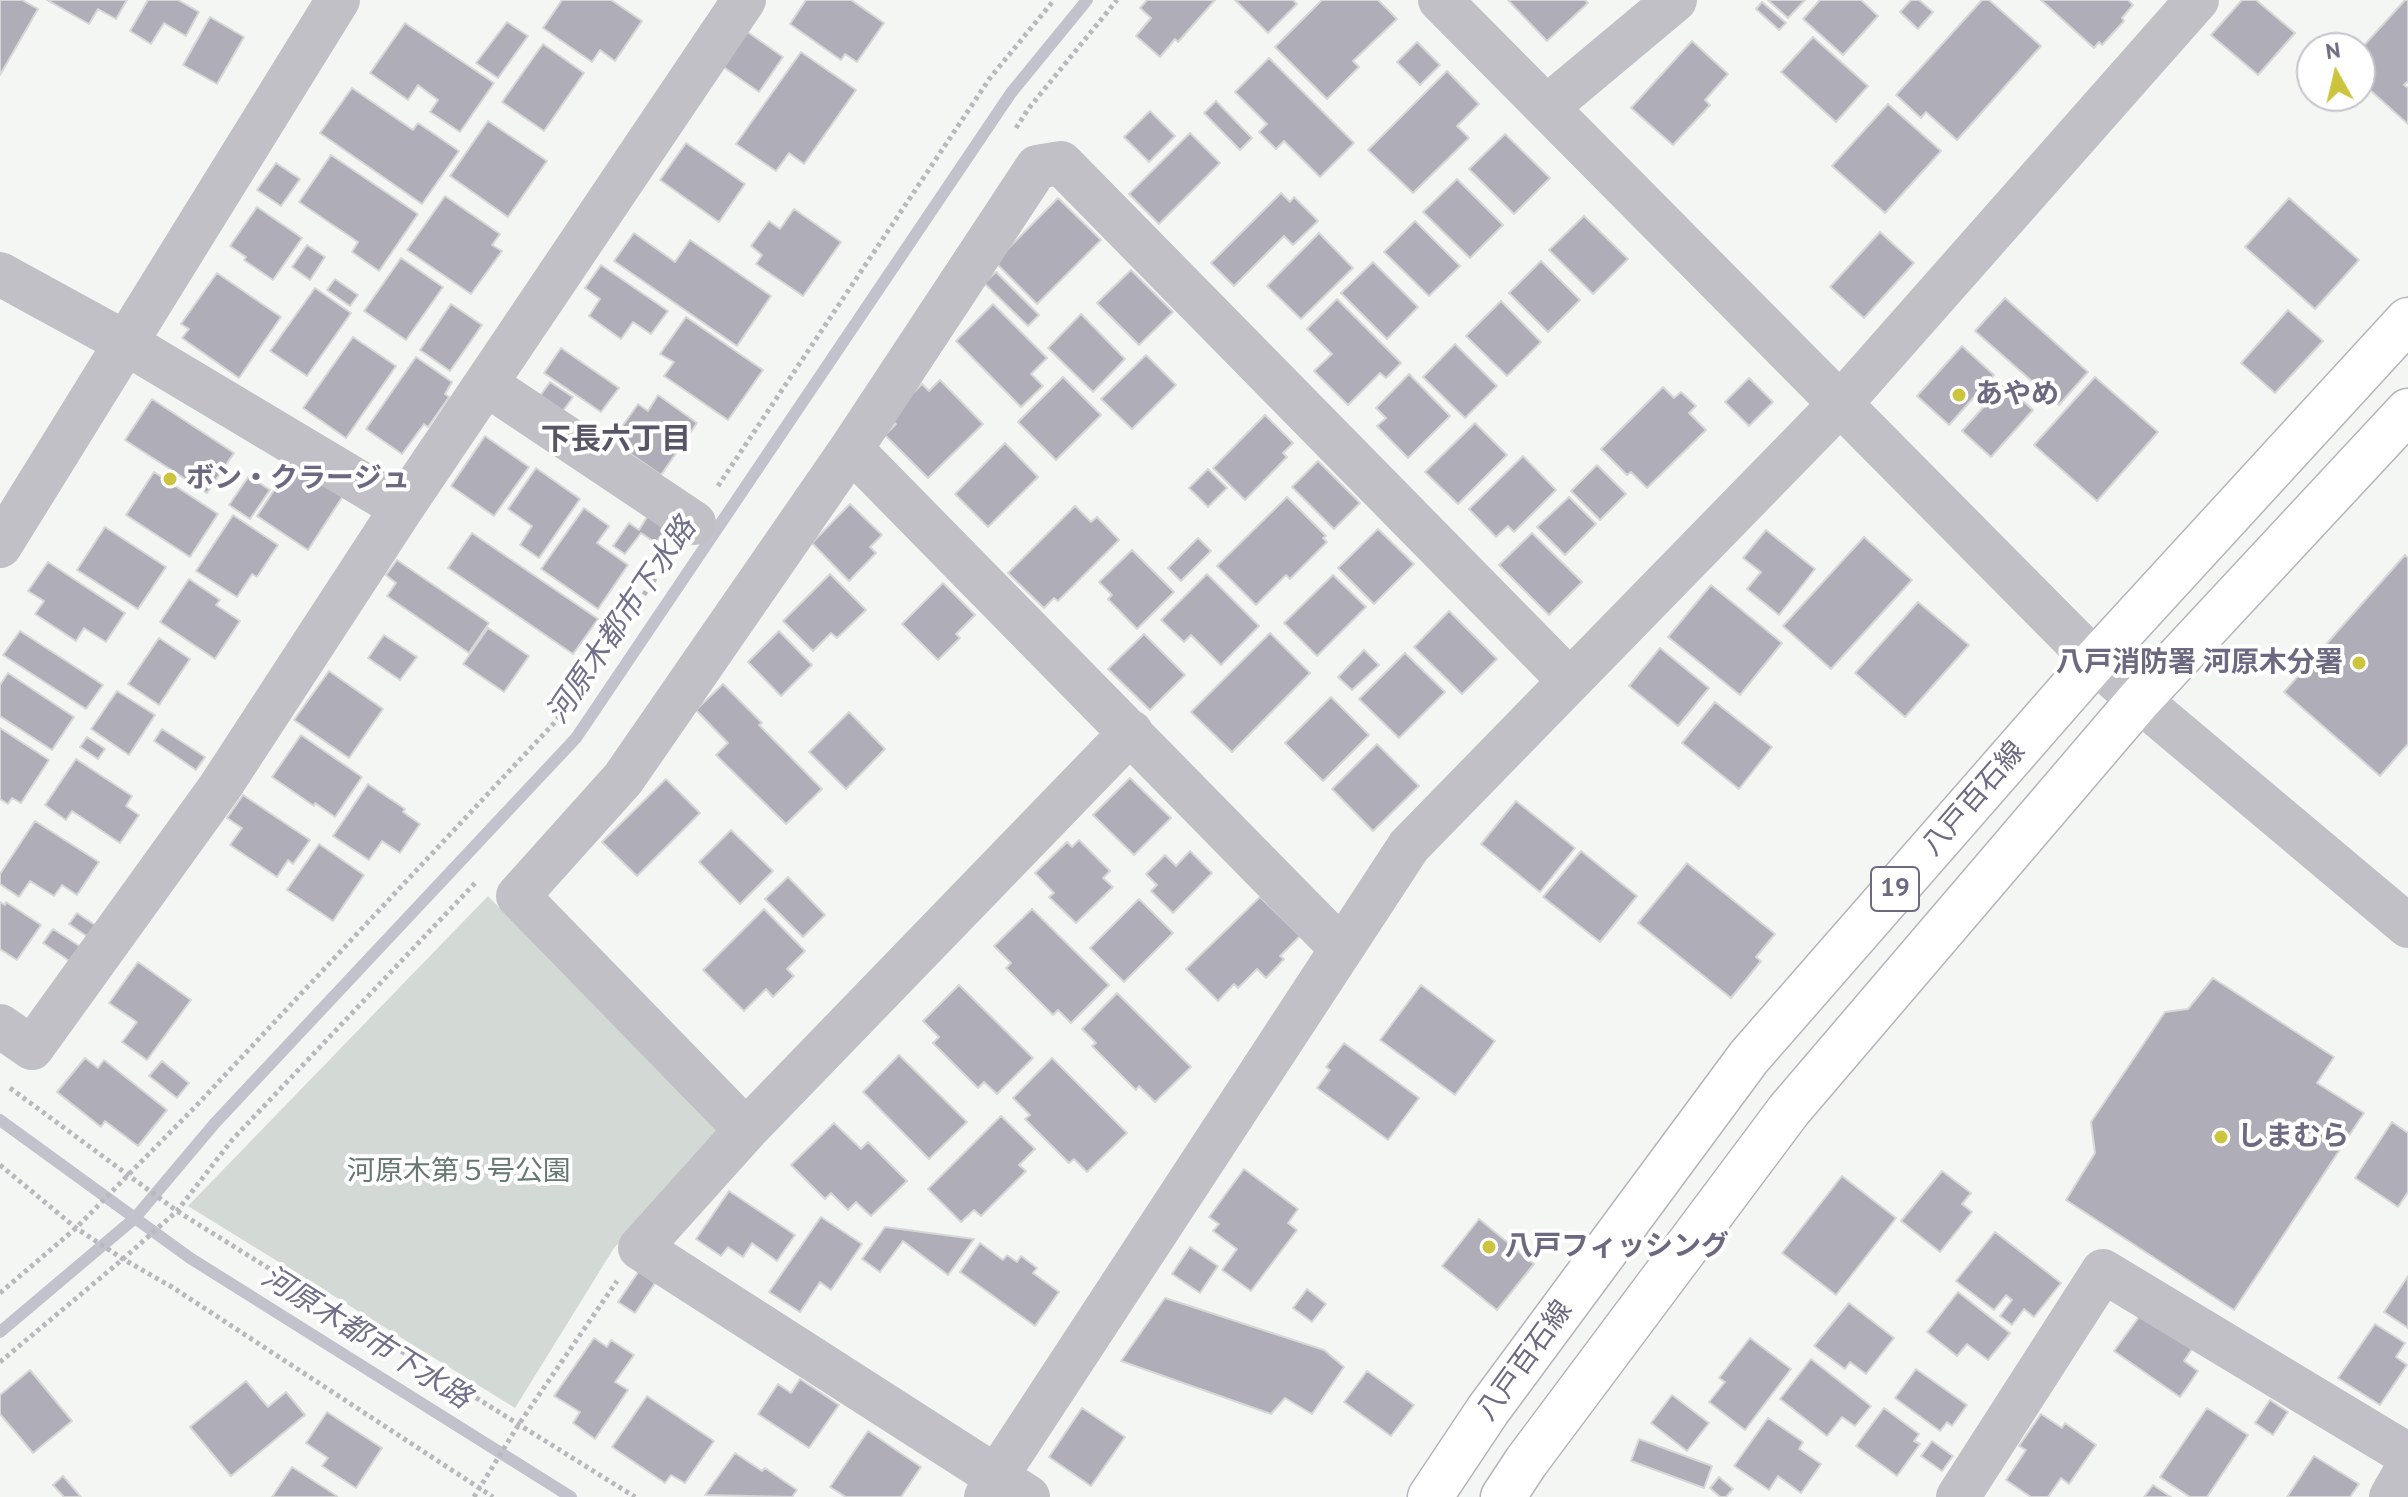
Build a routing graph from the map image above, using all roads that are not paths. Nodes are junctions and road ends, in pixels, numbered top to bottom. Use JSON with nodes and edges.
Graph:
{"nodes":[{"id":1,"x":338,"y":0,"type":"edge"},
{"id":2,"x":744,"y":0,"type":"edge"},
{"id":3,"x":1440,"y":0,"type":"edge"},
{"id":4,"x":1675,"y":0,"type":"edge"},
{"id":5,"x":2197,"y":0,"type":"edge"},
{"id":6,"x":1547,"y":107,"type":"junction"},
{"id":7,"x":0,"y":274,"type":"edge"},
{"id":8,"x":2408,"y":320,"type":"edge"},
{"id":9,"x":126,"y":343,"type":"junction"},
{"id":10,"x":486,"y":384,"type":"junction"},
{"id":11,"x":1841,"y":403,"type":"junction"},
{"id":12,"x":2408,"y":411,"type":"edge"},
{"id":13,"x":851,"y":449,"type":"junction"},
{"id":14,"x":402,"y":508,"type":"junction"},
{"id":15,"x":694,"y":523,"type":"road end"},
{"id":16,"x":0,"y":546,"type":"edge"},
{"id":17,"x":2095,"y":661,"type":"junction"},
{"id":18,"x":1570,"y":681,"type":"junction"},
{"id":19,"x":2139,"y":700,"type":"junction"},
{"id":20,"x":1131,"y":732,"type":"junction"},
{"id":21,"x":2408,"y":926,"type":"edge"},
{"id":22,"x":1341,"y":948,"type":"junction"},
{"id":23,"x":0,"y":1026,"type":"edge"},
{"id":24,"x":746,"y":1130,"type":"junction"},
{"id":25,"x":2408,"y":1455,"type":"edge"},
{"id":26,"x":2408,"y":1467,"type":"edge"},
{"id":27,"x":1003,"y":1490,"type":"edge"},
{"id":28,"x":1430,"y":1497,"type":"edge"},
{"id":29,"x":1503,"y":1497,"type":"edge"},
{"id":30,"x":1958,"y":1497,"type":"edge"},
{"id":31,"x":2391,"y":1497,"type":"edge"}],
"edges":[{"from":1,"to":9,"type":"street"},
{"from":2,"to":10,"type":"street"},
{"from":3,"to":6,"type":"street"},
{"from":4,"to":6,"type":"street"},
{"from":5,"to":11,"type":"street"},
{"from":6,"to":11,"type":"street"},
{"from":7,"to":9,"type":"street"},
{"from":8,"to":17,"type":"main road","name":"八戸百石線","number":"19"},
{"from":9,"to":14,"type":"street"},
{"from":9,"to":16,"type":"street"},
{"from":10,"to":14,"type":"street"},
{"from":10,"to":15,"type":"street"},
{"from":11,"to":17,"type":"street"},
{"from":11,"to":18,"type":"street"},
{"from":12,"to":19,"type":"main road","number":"19"},
{"from":13,"to":18,"type":"street"},
{"from":13,"to":20,"type":"street"},
{"from":13,"to":24,"type":"street"},
{"from":14,"to":23,"type":"street"},
{"from":17,"to":19,"type":"street"},
{"from":17,"to":28,"type":"main road","name":"八戸百石線","number":"19"},
{"from":18,"to":22,"type":"street"},
{"from":19,"to":21,"type":"street"},
{"from":19,"to":29,"type":"main road","number":"19"},
{"from":20,"to":22,"type":"street"},
{"from":20,"to":24,"type":"street"},
{"from":22,"to":27,"type":"street"},
{"from":24,"to":27,"type":"street"},
{"from":25,"to":30,"type":"street"},
{"from":26,"to":31,"type":"street"}]}
